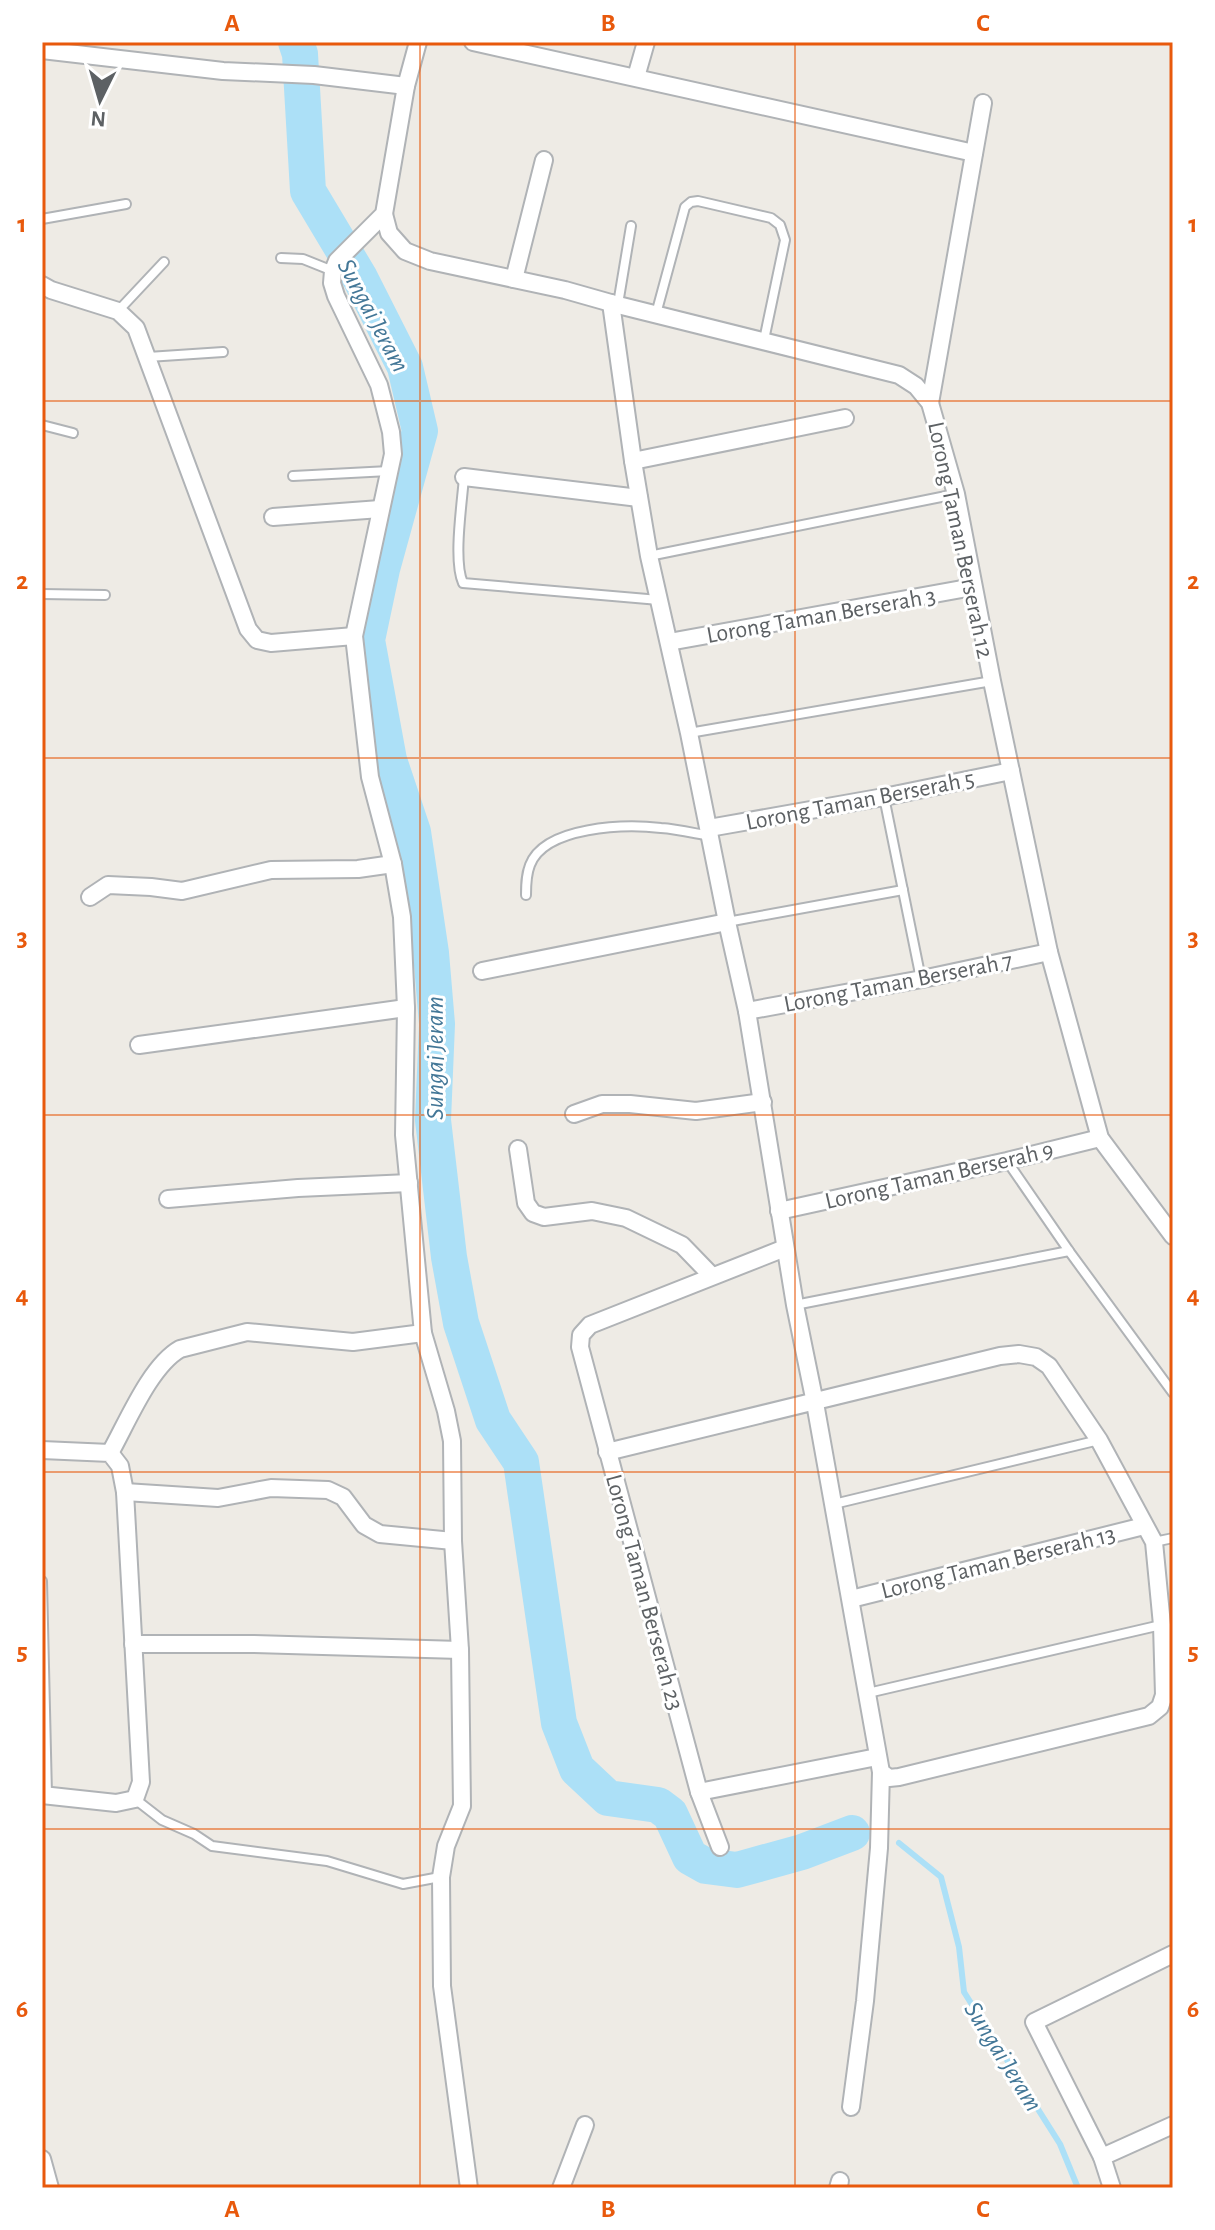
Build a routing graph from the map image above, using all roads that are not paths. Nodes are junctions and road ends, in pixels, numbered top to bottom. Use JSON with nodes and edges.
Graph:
{"nodes":[{"id":1,"x":418,"y":42,"type":"edge"},
{"id":2,"x":473,"y":42,"type":"edge"},
{"id":3,"x":646,"y":42,"type":"edge"},
{"id":4,"x":42,"y":50,"type":"edge"},
{"id":5,"x":636,"y":77,"type":"junction"},
{"id":6,"x":406,"y":86,"type":"junction"},
{"id":7,"x":983,"y":103,"type":"dead end"},
{"id":8,"x":974,"y":153,"type":"junction"},
{"id":9,"x":544,"y":160,"type":"dead end"},
{"id":10,"x":126,"y":204,"type":"dead end"},
{"id":11,"x":384,"y":214,"type":"junction"},
{"id":12,"x":42,"y":219,"type":"edge"},
{"id":13,"x":631,"y":226,"type":"dead end"},
{"id":14,"x":281,"y":258,"type":"dead end"},
{"id":15,"x":164,"y":262,"type":"dead end"},
{"id":16,"x":335,"y":266,"type":"junction"},
{"id":17,"x":514,"y":279,"type":"junction"},
{"id":18,"x":42,"y":285,"type":"edge"},
{"id":19,"x":614,"y":304,"type":"junction"},
{"id":20,"x":118,"y":311,"type":"junction"},
{"id":21,"x":656,"y":314,"type":"junction"},
{"id":22,"x":764,"y":340,"type":"junction"},
{"id":23,"x":223,"y":352,"type":"dead end"},
{"id":24,"x":148,"y":357,"type":"junction"},
{"id":25,"x":930,"y":403,"type":"junction"},
{"id":26,"x":845,"y":418,"type":"dead end"},
{"id":27,"x":42,"y":425,"type":"edge"},
{"id":28,"x":73,"y":433,"type":"dead end"},
{"id":29,"x":633,"y":461,"type":"junction"},
{"id":30,"x":389,"y":471,"type":"junction"},
{"id":31,"x":293,"y":476,"type":"dead end"},
{"id":32,"x":464,"y":477,"type":"joint"},
{"id":33,"x":956,"y":494,"type":"junction"},
{"id":34,"x":639,"y":498,"type":"junction"},
{"id":35,"x":380,"y":509,"type":"junction"},
{"id":36,"x":273,"y":517,"type":"dead end"},
{"id":37,"x":649,"y":556,"type":"junction"},
{"id":38,"x":973,"y":587,"type":"junction"},
{"id":39,"x":42,"y":594,"type":"edge"},
{"id":40,"x":105,"y":595,"type":"dead end"},
{"id":41,"x":659,"y":601,"type":"junction"},
{"id":42,"x":354,"y":636,"type":"junction"},
{"id":43,"x":669,"y":642,"type":"junction"},
{"id":44,"x":992,"y":681,"type":"junction"},
{"id":45,"x":689,"y":733,"type":"junction"},
{"id":46,"x":1011,"y":771,"type":"junction"},
{"id":47,"x":884,"y":797,"type":"junction"},
{"id":48,"x":710,"y":832,"type":"junction"},
{"id":49,"x":393,"y":864,"type":"junction"},
{"id":50,"x":903,"y":890,"type":"junction"},
{"id":51,"x":526,"y":895,"type":"dead end"},
{"id":52,"x":90,"y":897,"type":"dead end"},
{"id":53,"x":727,"y":922,"type":"junction"},
{"id":54,"x":1049,"y":952,"type":"junction"},
{"id":55,"x":482,"y":971,"type":"dead end"},
{"id":56,"x":922,"y":979,"type":"junction"},
{"id":57,"x":406,"y":1008,"type":"junction"},
{"id":58,"x":747,"y":1011,"type":"junction"},
{"id":59,"x":139,"y":1045,"type":"dead end"},
{"id":60,"x":763,"y":1102,"type":"junction"},
{"id":61,"x":574,"y":1114,"type":"dead end"},
{"id":62,"x":1100,"y":1138,"type":"junction"},
{"id":63,"x":518,"y":1149,"type":"dead end"},
{"id":64,"x":1007,"y":1161,"type":"junction"},
{"id":65,"x":409,"y":1183,"type":"junction"},
{"id":66,"x":168,"y":1199,"type":"dead end"},
{"id":67,"x":779,"y":1211,"type":"junction"},
{"id":68,"x":1173,"y":1236,"type":"edge"},
{"id":69,"x":785,"y":1248,"type":"junction"},
{"id":70,"x":1069,"y":1251,"type":"junction"},
{"id":71,"x":712,"y":1276,"type":"junction"},
{"id":72,"x":795,"y":1305,"type":"junction"},
{"id":73,"x":423,"y":1333,"type":"junction"},
{"id":74,"x":1173,"y":1393,"type":"edge"},
{"id":75,"x":815,"y":1403,"type":"junction"},
{"id":76,"x":1099,"y":1440,"type":"junction"},
{"id":77,"x":42,"y":1450,"type":"edge"},
{"id":78,"x":607,"y":1452,"type":"junction"},
{"id":79,"x":110,"y":1453,"type":"junction"},
{"id":80,"x":125,"y":1492,"type":"junction"},
{"id":81,"x":834,"y":1504,"type":"junction"},
{"id":82,"x":1144,"y":1526,"type":"junction"},
{"id":83,"x":1173,"y":1538,"type":"edge"},
{"id":84,"x":453,"y":1541,"type":"junction"},
{"id":85,"x":1154,"y":1542,"type":"junction"},
{"id":86,"x":42,"y":1581,"type":"edge"},
{"id":87,"x":851,"y":1599,"type":"junction"},
{"id":88,"x":1162,"y":1625,"type":"junction"},
{"id":89,"x":133,"y":1644,"type":"junction"},
{"id":90,"x":460,"y":1650,"type":"junction"},
{"id":91,"x":868,"y":1693,"type":"junction"},
{"id":92,"x":879,"y":1764,"type":"junction"},
{"id":93,"x":699,"y":1792,"type":"junction"},
{"id":94,"x":44,"y":1795,"type":"edge"},
{"id":95,"x":135,"y":1799,"type":"junction"},
{"id":96,"x":720,"y":1847,"type":"dead end"},
{"id":97,"x":441,"y":1877,"type":"junction"},
{"id":98,"x":1173,"y":1954,"type":"edge"},
{"id":99,"x":851,"y":2107,"type":"dead end"},
{"id":100,"x":585,"y":2125,"type":"dead end"},
{"id":101,"x":1173,"y":2125,"type":"edge"},
{"id":102,"x":1102,"y":2157,"type":"junction"},
{"id":103,"x":42,"y":2159,"type":"edge"},
{"id":104,"x":50,"y":2188,"type":"edge"},
{"id":105,"x":469,"y":2188,"type":"edge"},
{"id":106,"x":561,"y":2188,"type":"edge"},
{"id":107,"x":1112,"y":2188,"type":"edge"}],
"edges":[{"from":1,"to":6,"type":"street"},
{"from":2,"to":5,"type":"street"},
{"from":3,"to":5,"type":"street"},
{"from":4,"to":6,"type":"street"},
{"from":5,"to":8,"type":"street"},
{"from":6,"to":11,"type":"street"},
{"from":7,"to":8,"type":"street"},
{"from":8,"to":25,"type":"street"},
{"from":9,"to":17,"type":"street"},
{"from":10,"to":12,"type":"lane"},
{"from":11,"to":16,"type":"street"},
{"from":11,"to":17,"type":"street","name":"Lorong Taman Berserah 12"},
{"from":13,"to":19,"type":"lane"},
{"from":14,"to":16,"type":"lane"},
{"from":15,"to":20,"type":"lane"},
{"from":16,"to":30,"type":"street"},
{"from":17,"to":19,"type":"street","name":"Lorong Taman Berserah 12"},
{"from":18,"to":20,"type":"street"},
{"from":19,"to":21,"type":"street","name":"Lorong Taman Berserah 12"},
{"from":19,"to":29,"type":"street"},
{"from":20,"to":24,"type":"street"},
{"from":21,"to":22,"type":"street","name":"Lorong Taman Berserah 12"},
{"from":21,"to":22,"type":"lane"},
{"from":22,"to":25,"type":"street","name":"Lorong Taman Berserah 12"},
{"from":23,"to":24,"type":"lane"},
{"from":24,"to":42,"type":"street"},
{"from":25,"to":33,"type":"street","name":"Lorong Taman Berserah 12"},
{"from":26,"to":29,"type":"street"},
{"from":27,"to":28,"type":"lane"},
{"from":29,"to":34,"type":"street"},
{"from":30,"to":31,"type":"lane"},
{"from":30,"to":35,"type":"street"},
{"from":32,"to":34,"type":"street"},
{"from":32,"to":41,"type":"lane"},
{"from":33,"to":37,"type":"lane"},
{"from":33,"to":38,"type":"street","name":"Lorong Taman Berserah 12"},
{"from":34,"to":37,"type":"street"},
{"from":35,"to":36,"type":"street"},
{"from":35,"to":42,"type":"street"},
{"from":37,"to":41,"type":"street"},
{"from":38,"to":43,"type":"street","name":"Lorong Taman Berserah 3"},
{"from":38,"to":44,"type":"street","name":"Lorong Taman Berserah 12"},
{"from":39,"to":40,"type":"lane"},
{"from":41,"to":43,"type":"street"},
{"from":42,"to":49,"type":"street"},
{"from":43,"to":45,"type":"street"},
{"from":44,"to":45,"type":"lane"},
{"from":44,"to":46,"type":"street","name":"Lorong Taman Berserah 12"},
{"from":45,"to":48,"type":"street"},
{"from":46,"to":47,"type":"street","name":"Lorong Taman Berserah 5"},
{"from":46,"to":54,"type":"street","name":"Lorong Taman Berserah 12"},
{"from":47,"to":48,"type":"street","name":"Lorong Taman Berserah 5"},
{"from":47,"to":50,"type":"lane"},
{"from":48,"to":51,"type":"lane"},
{"from":48,"to":53,"type":"street"},
{"from":49,"to":52,"type":"street"},
{"from":49,"to":57,"type":"street"},
{"from":50,"to":53,"type":"lane"},
{"from":50,"to":56,"type":"lane"},
{"from":53,"to":55,"type":"street"},
{"from":53,"to":58,"type":"street"},
{"from":54,"to":56,"type":"street","name":"Lorong Taman Berserah 7"},
{"from":54,"to":62,"type":"street","name":"Lorong Taman Berserah 12"},
{"from":56,"to":58,"type":"street","name":"Lorong Taman Berserah 7"},
{"from":57,"to":59,"type":"street"},
{"from":57,"to":65,"type":"street"},
{"from":58,"to":60,"type":"street"},
{"from":60,"to":61,"type":"street"},
{"from":60,"to":67,"type":"street"},
{"from":62,"to":64,"type":"street","name":"Lorong Taman Berserah 9"},
{"from":62,"to":68,"type":"street","name":"Lorong Taman Berserah 12"},
{"from":63,"to":71,"type":"street"},
{"from":64,"to":67,"type":"street","name":"Lorong Taman Berserah 9"},
{"from":64,"to":70,"type":"lane"},
{"from":65,"to":66,"type":"street"},
{"from":65,"to":73,"type":"street"},
{"from":67,"to":69,"type":"street"},
{"from":69,"to":71,"type":"street"},
{"from":69,"to":72,"type":"street"},
{"from":70,"to":72,"type":"lane"},
{"from":70,"to":74,"type":"lane"},
{"from":71,"to":78,"type":"street","name":"Lorong Taman Berserah 23"},
{"from":72,"to":75,"type":"street"},
{"from":73,"to":79,"type":"street"},
{"from":73,"to":84,"type":"street"},
{"from":75,"to":76,"type":"street"},
{"from":75,"to":78,"type":"street"},
{"from":75,"to":81,"type":"street"},
{"from":76,"to":81,"type":"lane"},
{"from":76,"to":82,"type":"street"},
{"from":77,"to":79,"type":"street"},
{"from":78,"to":93,"type":"street","name":"Lorong Taman Berserah 23"},
{"from":79,"to":80,"type":"street"},
{"from":80,"to":84,"type":"street"},
{"from":80,"to":89,"type":"street"},
{"from":81,"to":87,"type":"street"},
{"from":82,"to":85,"type":"street"},
{"from":82,"to":87,"type":"street","name":"Lorong Taman Berserah 13"},
{"from":83,"to":85,"type":"lane"},
{"from":84,"to":90,"type":"street"},
{"from":85,"to":88,"type":"street"},
{"from":86,"to":94,"type":"lane"},
{"from":87,"to":91,"type":"street"},
{"from":88,"to":91,"type":"lane"},
{"from":88,"to":92,"type":"street"},
{"from":89,"to":90,"type":"street"},
{"from":89,"to":95,"type":"street"},
{"from":90,"to":97,"type":"street"},
{"from":91,"to":92,"type":"street"},
{"from":92,"to":93,"type":"street"},
{"from":92,"to":99,"type":"street"},
{"from":93,"to":96,"type":"street","name":"Lorong Taman Berserah 23"},
{"from":94,"to":95,"type":"street"},
{"from":95,"to":97,"type":"lane"},
{"from":97,"to":105,"type":"street"},
{"from":98,"to":102,"type":"street"},
{"from":100,"to":106,"type":"street"},
{"from":101,"to":102,"type":"street"},
{"from":102,"to":107,"type":"street"},
{"from":103,"to":104,"type":"street"}]}
